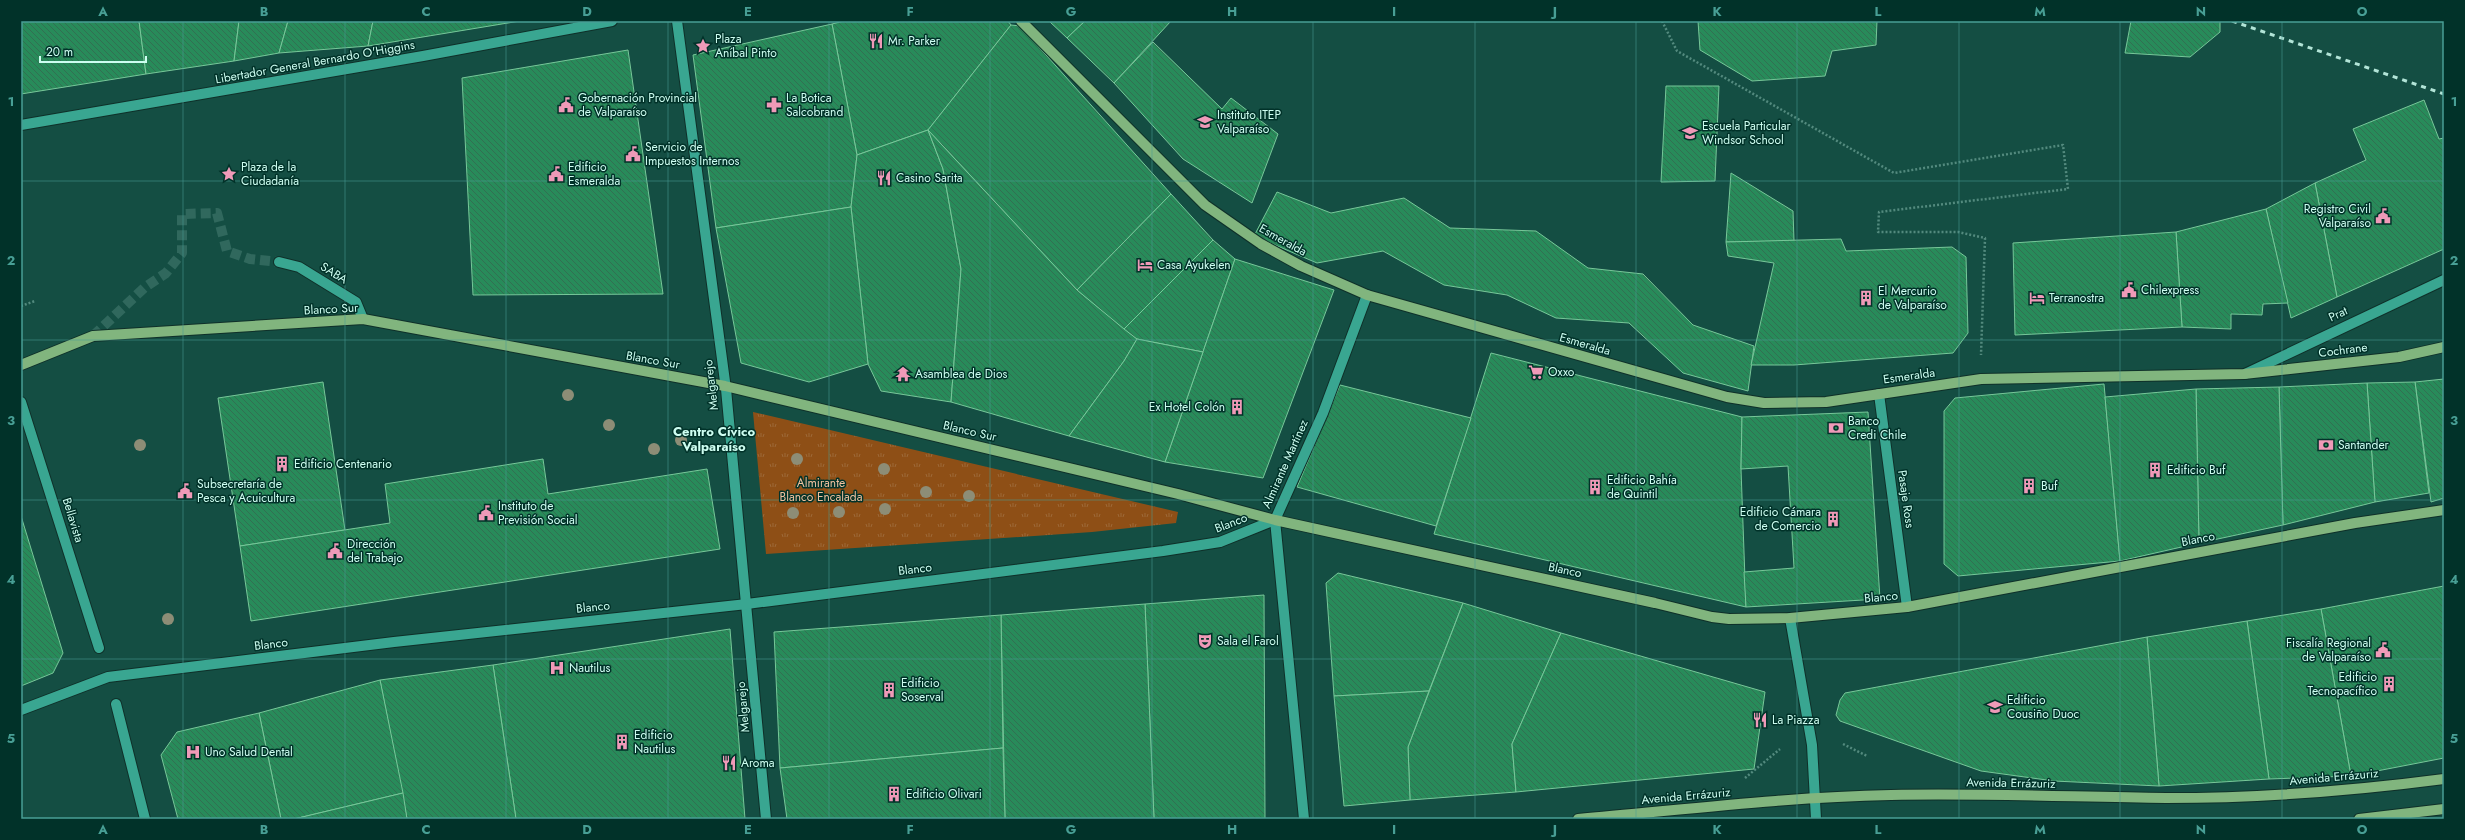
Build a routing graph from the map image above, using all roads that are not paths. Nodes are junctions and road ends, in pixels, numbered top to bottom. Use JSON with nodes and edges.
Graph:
{"nodes":[{"id":1,"x":612,"y":21,"type":"edge"},
{"id":2,"x":677,"y":21,"type":"edge"},
{"id":3,"x":1021,"y":21,"type":"edge"},
{"id":4,"x":21,"y":125,"type":"edge"},
{"id":5,"x":279,"y":262,"type":"tunnel mouth"},
{"id":6,"x":2444,"y":280,"type":"edge"},
{"id":7,"x":1367,"y":295,"type":"junction"},
{"id":8,"x":363,"y":319,"type":"junction"},
{"id":9,"x":2444,"y":347,"type":"edge"},
{"id":10,"x":21,"y":365,"type":"edge"},
{"id":11,"x":2244,"y":374,"type":"junction"},
{"id":12,"x":725,"y":386,"type":"junction"},
{"id":13,"x":1879,"y":394,"type":"junction"},
{"id":14,"x":21,"y":402,"type":"edge"},
{"id":15,"x":2444,"y":510,"type":"edge"},
{"id":16,"x":1274,"y":520,"type":"junction"},
{"id":17,"x":747,"y":604,"type":"junction"},
{"id":18,"x":1907,"y":607,"type":"junction"},
{"id":19,"x":1790,"y":618,"type":"junction"},
{"id":20,"x":99,"y":648,"type":"dead end"},
{"id":21,"x":116,"y":704,"type":"dead end"},
{"id":22,"x":21,"y":710,"type":"edge"},
{"id":23,"x":2444,"y":779,"type":"edge"},
{"id":24,"x":1815,"y":797,"type":"junction"},
{"id":25,"x":2444,"y":809,"type":"edge"},
{"id":26,"x":145,"y":819,"type":"edge"},
{"id":27,"x":766,"y":819,"type":"edge"},
{"id":28,"x":1304,"y":819,"type":"edge"},
{"id":29,"x":1578,"y":819,"type":"edge"},
{"id":30,"x":1816,"y":819,"type":"edge"},
{"id":31,"x":2359,"y":819,"type":"edge"}],
"edges":[{"from":1,"to":4,"type":"street","name":"Libertador General Bernardo O'Higgins"},
{"from":2,"to":12,"type":"street","name":"Melgarejo"},
{"from":3,"to":7,"type":"main road","name":"Esmeralda"},
{"from":5,"to":8,"type":"street","name":"SABA"},
{"from":6,"to":11,"type":"street","name":"Prat"},
{"from":7,"to":13,"type":"main road","name":"Esmeralda"},
{"from":7,"to":16,"type":"street","name":"Almirante Martínez"},
{"from":8,"to":10,"type":"main road","name":"Blanco Sur"},
{"from":8,"to":12,"type":"main road","name":"Blanco Sur"},
{"from":9,"to":11,"type":"main road","name":"Cochrane"},
{"from":11,"to":13,"type":"main road","name":"Esmeralda"},
{"from":12,"to":16,"type":"main road","name":"Blanco Sur"},
{"from":12,"to":17,"type":"street","name":"Melgarejo"},
{"from":13,"to":18,"type":"street","name":"Pasaje Ross"},
{"from":14,"to":20,"type":"street","name":"Bellavista"},
{"from":15,"to":18,"type":"main road","name":"Blanco"},
{"from":16,"to":17,"type":"street","name":"Blanco"},
{"from":16,"to":19,"type":"main road","name":"Blanco"},
{"from":16,"to":28,"type":"street","name":"Almirante Martínez"},
{"from":17,"to":22,"type":"street","name":"Blanco"},
{"from":17,"to":27,"type":"street","name":"Melgarejo"},
{"from":18,"to":19,"type":"main road","name":"Blanco"},
{"from":19,"to":24,"type":"street"},
{"from":21,"to":26,"type":"street"},
{"from":23,"to":24,"type":"main road","name":"Avenida Errázuriz"},
{"from":24,"to":29,"type":"main road","name":"Avenida Errázuriz"},
{"from":24,"to":30,"type":"street"},
{"from":25,"to":31,"type":"main road"}]}
